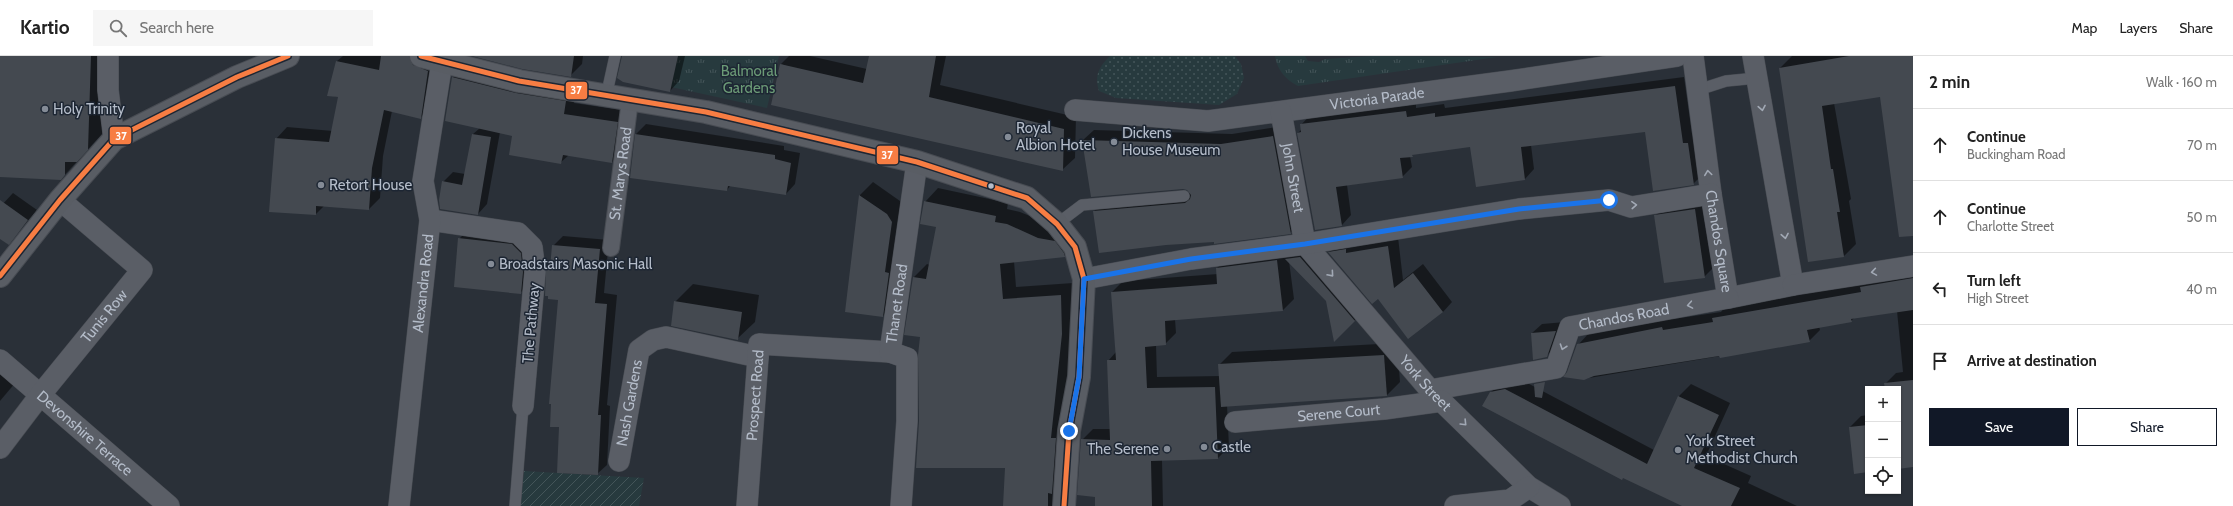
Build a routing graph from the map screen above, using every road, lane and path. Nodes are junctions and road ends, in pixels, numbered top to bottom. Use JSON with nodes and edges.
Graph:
{"nodes":[{"id":1,"x":108,"y":56,"type":"edge"},
{"id":2,"x":288,"y":56,"type":"edge"},
{"id":3,"x":421,"y":56,"type":"edge"},
{"id":4,"x":615,"y":56,"type":"edge"},
{"id":5,"x":1677,"y":56,"type":"edge"},
{"id":6,"x":1693,"y":56,"type":"edge"},
{"id":7,"x":1753,"y":56,"type":"edge"},
{"id":8,"x":442,"y":62,"type":"junction"},
{"id":9,"x":1757,"y":78,"type":"junction"},
{"id":10,"x":1698,"y":90,"type":"junction"},
{"id":11,"x":606,"y":97,"type":"junction"},
{"id":12,"x":630,"y":100,"type":"junction"},
{"id":13,"x":1075,"y":110,"type":"dead end"},
{"id":14,"x":1281,"y":112,"type":"junction"},
{"id":15,"x":114,"y":139,"type":"junction"},
{"id":16,"x":917,"y":162,"type":"junction"},
{"id":17,"x":1711,"y":194,"type":"junction"},
{"id":18,"x":1184,"y":196,"type":"dead end"},
{"id":19,"x":60,"y":200,"type":"junction"},
{"id":20,"x":430,"y":220,"type":"junction"},
{"id":21,"x":1057,"y":224,"type":"junction"},
{"id":22,"x":1305,"y":244,"type":"junction"},
{"id":23,"x":611,"y":248,"type":"dead end"},
{"id":24,"x":1913,"y":266,"type":"edge"},
{"id":25,"x":0,"y":276,"type":"edge"},
{"id":26,"x":1084,"y":279,"type":"junction"},
{"id":27,"x":1794,"y":285,"type":"junction"},
{"id":28,"x":1728,"y":298,"type":"junction"},
{"id":29,"x":890,"y":352,"type":"junction"},
{"id":30,"x":758,"y":357,"type":"junction"},
{"id":31,"x":0,"y":360,"type":"edge"},
{"id":32,"x":41,"y":394,"type":"junction"},
{"id":33,"x":1436,"y":395,"type":"junction"},
{"id":34,"x":523,"y":406,"type":"joint"},
{"id":35,"x":1235,"y":422,"type":"dead end"},
{"id":36,"x":0,"y":448,"type":"edge"},
{"id":37,"x":619,"y":461,"type":"dead end"},
{"id":38,"x":1529,"y":487,"type":"junction"},
{"id":39,"x":169,"y":506,"type":"edge"},
{"id":40,"x":399,"y":506,"type":"edge"},
{"id":41,"x":515,"y":506,"type":"edge"},
{"id":42,"x":746,"y":506,"type":"edge"},
{"id":43,"x":901,"y":506,"type":"edge"},
{"id":44,"x":1064,"y":506,"type":"edge"},
{"id":45,"x":1455,"y":506,"type":"edge"},
{"id":46,"x":1560,"y":506,"type":"edge"}],
"edges":[{"from":1,"to":15,"type":"street"},
{"from":2,"to":15,"type":"main road"},
{"from":3,"to":8,"type":"main road"},
{"from":4,"to":11,"type":"lane"},
{"from":5,"to":14,"type":"street","name":"Victoria Parade"},
{"from":6,"to":10,"type":"street","name":"Chandos Square"},
{"from":7,"to":9,"type":"street"},
{"from":8,"to":11,"type":"main road"},
{"from":8,"to":20,"type":"street","name":"Alexandra Road"},
{"from":9,"to":10,"type":"lane"},
{"from":9,"to":27,"type":"street","one_way":true},
{"from":17,"to":10,"type":"street","name":"Chandos Square","one_way":true},
{"from":11,"to":12,"type":"main road"},
{"from":12,"to":16,"type":"main road"},
{"from":12,"to":23,"type":"street","name":"St. Marys Road"},
{"from":13,"to":14,"type":"street","name":"Victoria Parade"},
{"from":14,"to":22,"type":"street","name":"John Street"},
{"from":15,"to":19,"type":"main road"},
{"from":16,"to":21,"type":"main road"},
{"from":16,"to":29,"type":"street","name":"Thanet Road"},
{"from":22,"to":17,"type":"street","one_way":true},
{"from":17,"to":28,"type":"street","name":"Chandos Square"},
{"from":18,"to":21,"type":"lane"},
{"from":19,"to":25,"type":"main road"},
{"from":19,"to":32,"type":"street","name":"Tunis Row"},
{"from":20,"to":34,"type":"street","name":"The Pathway"},
{"from":20,"to":40,"type":"street","name":"Alexandra Road"},
{"from":21,"to":26,"type":"main road"},
{"from":22,"to":26,"type":"street"},
{"from":22,"to":33,"type":"street","name":"York Street","one_way":true},
{"from":24,"to":27,"type":"street","one_way":true},
{"from":26,"to":44,"type":"main road"},
{"from":27,"to":28,"type":"street","name":"Chandos Square"},
{"from":28,"to":33,"type":"street","name":"Chandos Road","one_way":true},
{"from":29,"to":30,"type":"street","name":"Prospect Road"},
{"from":29,"to":43,"type":"street","name":"Thanet Road"},
{"from":30,"to":37,"type":"street","name":"Nash Gardens"},
{"from":30,"to":42,"type":"street","name":"Prospect Road"},
{"from":31,"to":32,"type":"street","name":"Devonshire Terrace"},
{"from":32,"to":36,"type":"street","name":"Tunis Row"},
{"from":32,"to":39,"type":"street","name":"Devonshire Terrace"},
{"from":33,"to":35,"type":"street","name":"Serene Court"},
{"from":33,"to":38,"type":"street","name":"York Street","one_way":true},
{"from":34,"to":41,"type":"lane","name":"The Pathway"},
{"from":38,"to":45,"type":"street"},
{"from":38,"to":46,"type":"street","name":"York Street"}]}
